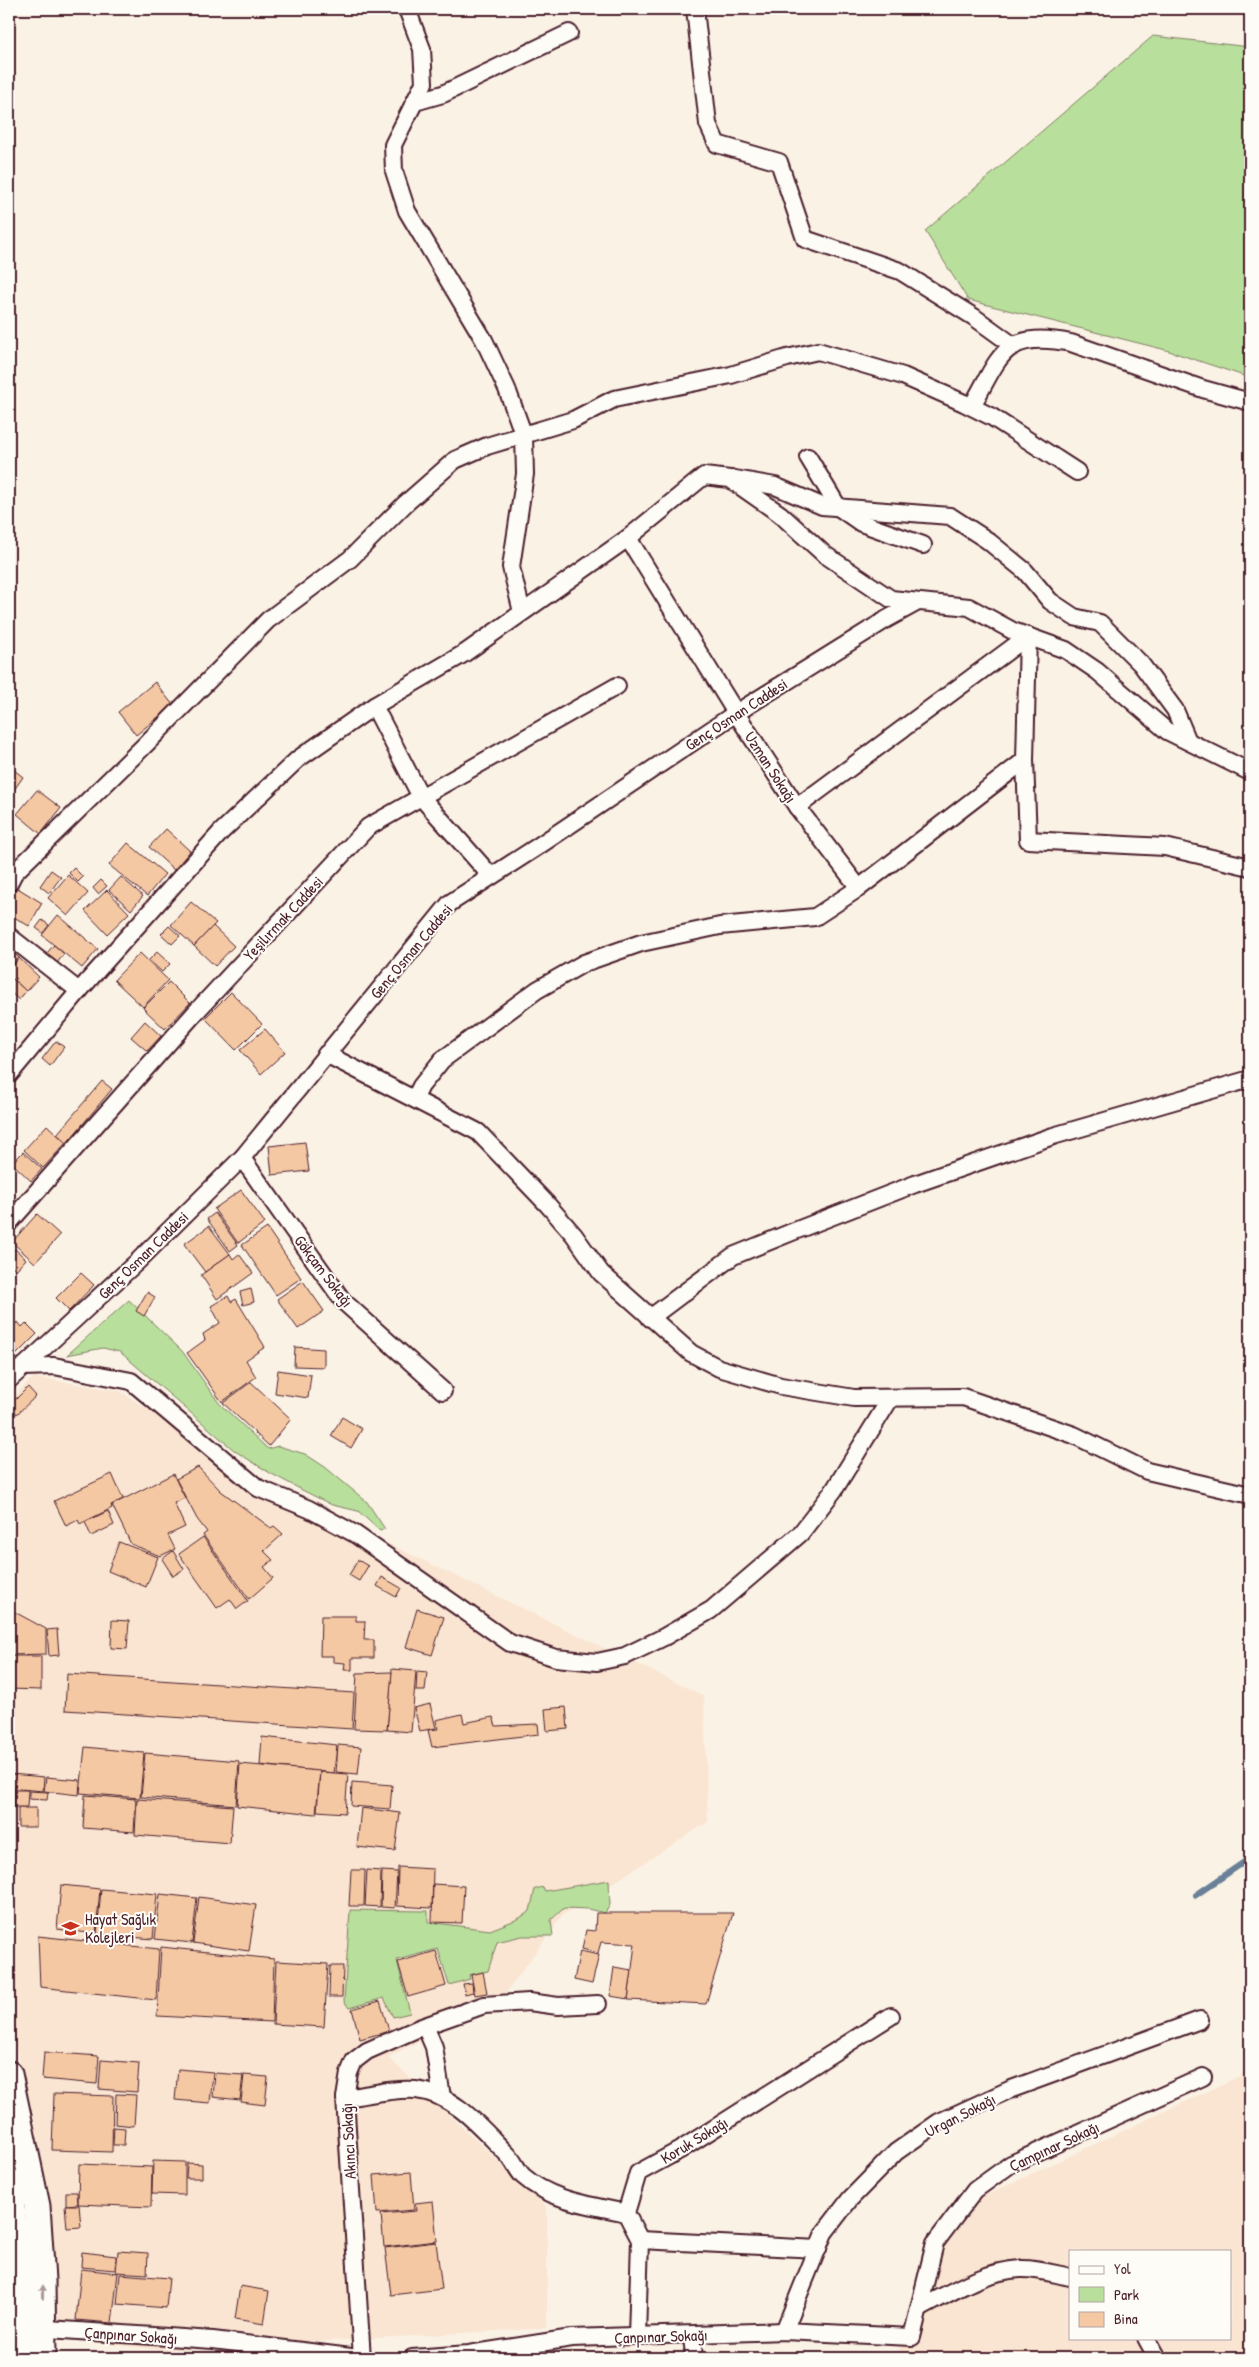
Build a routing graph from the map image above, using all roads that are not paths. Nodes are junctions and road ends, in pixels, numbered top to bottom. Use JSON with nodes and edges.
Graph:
{"nodes":[{"id":1,"x":407,"y":9,"type":"edge"},
{"id":2,"x":695,"y":9,"type":"edge"},
{"id":3,"x":569,"y":33,"type":"dead end"},
{"id":4,"x":415,"y":102,"type":"junction"},
{"id":5,"x":1014,"y":346,"type":"junction"},
{"id":6,"x":1250,"y":402,"type":"edge"},
{"id":7,"x":972,"y":406,"type":"junction"},
{"id":8,"x":524,"y":436,"type":"junction"},
{"id":9,"x":808,"y":457,"type":"dead end"},
{"id":10,"x":1077,"y":472,"type":"dead end"},
{"id":11,"x":730,"y":479,"type":"junction"},
{"id":12,"x":838,"y":507,"type":"junction"},
{"id":13,"x":628,"y":538,"type":"junction"},
{"id":14,"x":923,"y":545,"type":"dead end"},
{"id":15,"x":918,"y":602,"type":"junction"},
{"id":16,"x":522,"y":612,"type":"junction"},
{"id":17,"x":1028,"y":636,"type":"junction"},
{"id":18,"x":617,"y":686,"type":"dead end"},
{"id":19,"x":374,"y":706,"type":"junction"},
{"id":20,"x":736,"y":713,"type":"junction"},
{"id":21,"x":1188,"y":741,"type":"junction"},
{"id":22,"x":1025,"y":760,"type":"junction"},
{"id":23,"x":1250,"y":772,"type":"edge"},
{"id":24,"x":421,"y":797,"type":"junction"},
{"id":25,"x":797,"y":807,"type":"junction"},
{"id":26,"x":1250,"y":867,"type":"edge"},
{"id":27,"x":491,"y":876,"type":"junction"},
{"id":28,"x":9,"y":883,"type":"edge"},
{"id":29,"x":859,"y":888,"type":"junction"},
{"id":30,"x":9,"y":936,"type":"edge"},
{"id":31,"x":79,"y":991,"type":"junction"},
{"id":32,"x":326,"y":1054,"type":"junction"},
{"id":33,"x":9,"y":1075,"type":"edge"},
{"id":34,"x":1250,"y":1079,"type":"edge"},
{"id":35,"x":415,"y":1098,"type":"junction"},
{"id":36,"x":242,"y":1158,"type":"junction"},
{"id":37,"x":9,"y":1223,"type":"edge"},
{"id":38,"x":650,"y":1318,"type":"junction"},
{"id":39,"x":22,"y":1367,"type":"junction"},
{"id":40,"x":9,"y":1380,"type":"edge"},
{"id":41,"x":443,"y":1391,"type":"dead end"},
{"id":42,"x":890,"y":1399,"type":"junction"},
{"id":43,"x":1250,"y":1495,"type":"edge"},
{"id":44,"x":598,"y":2004,"type":"dead end"},
{"id":45,"x":891,"y":2016,"type":"dead end"},
{"id":46,"x":1200,"y":2020,"type":"dead end"},
{"id":47,"x":426,"y":2026,"type":"junction"},
{"id":48,"x":9,"y":2074,"type":"edge"},
{"id":49,"x":1203,"y":2077,"type":"dead end"},
{"id":50,"x":442,"y":2097,"type":"junction"},
{"id":51,"x":344,"y":2098,"type":"junction"},
{"id":52,"x":9,"y":2181,"type":"edge"},
{"id":53,"x":626,"y":2213,"type":"junction"},
{"id":54,"x":640,"y":2240,"type":"junction"},
{"id":55,"x":818,"y":2249,"type":"junction"},
{"id":56,"x":1069,"y":2277,"type":"edge"},
{"id":57,"x":919,"y":2309,"type":"junction"},
{"id":58,"x":32,"y":2328,"type":"junction"},
{"id":59,"x":784,"y":2331,"type":"junction"},
{"id":60,"x":692,"y":2335,"type":"junction"},
{"id":61,"x":637,"y":2336,"type":"junction"},
{"id":62,"x":912,"y":2338,"type":"joint"},
{"id":63,"x":1147,"y":2340,"type":"edge"},
{"id":64,"x":22,"y":2358,"type":"edge"},
{"id":65,"x":43,"y":2358,"type":"edge"},
{"id":66,"x":360,"y":2358,"type":"edge"},
{"id":67,"x":412,"y":2358,"type":"edge"},
{"id":68,"x":694,"y":2358,"type":"edge"},
{"id":69,"x":1157,"y":2358,"type":"edge"}],
"edges":[{"from":1,"to":4,"type":"street"},
{"from":2,"to":5,"type":"street"},
{"from":3,"to":4,"type":"street"},
{"from":4,"to":8,"type":"street"},
{"from":5,"to":6,"type":"street"},
{"from":5,"to":7,"type":"street"},
{"from":7,"to":8,"type":"street"},
{"from":7,"to":10,"type":"street"},
{"from":8,"to":16,"type":"street"},
{"from":8,"to":28,"type":"street"},
{"from":9,"to":12,"type":"street"},
{"from":11,"to":12,"type":"street"},
{"from":11,"to":13,"type":"street"},
{"from":11,"to":15,"type":"street"},
{"from":12,"to":14,"type":"street"},
{"from":12,"to":21,"type":"street"},
{"from":13,"to":16,"type":"street"},
{"from":13,"to":20,"type":"street","name":"Uzman Sokağı"},
{"from":15,"to":17,"type":"street"},
{"from":15,"to":20,"type":"street","name":"Genç Osman Caddesi"},
{"from":16,"to":19,"type":"street"},
{"from":17,"to":21,"type":"street"},
{"from":17,"to":22,"type":"street"},
{"from":17,"to":25,"type":"street"},
{"from":18,"to":24,"type":"street","name":"Yeşilırmak Caddesi"},
{"from":19,"to":24,"type":"street"},
{"from":19,"to":31,"type":"street"},
{"from":20,"to":25,"type":"street","name":"Uzman Sokağı"},
{"from":20,"to":27,"type":"street","name":"Genç Osman Caddesi"},
{"from":21,"to":23,"type":"street"},
{"from":22,"to":26,"type":"street"},
{"from":22,"to":29,"type":"street"},
{"from":24,"to":27,"type":"street"},
{"from":24,"to":37,"type":"street","name":"Yeşilırmak Caddesi"},
{"from":25,"to":29,"type":"street","name":"Uzman Sokağı"},
{"from":27,"to":32,"type":"street","name":"Genç Osman Caddesi"},
{"from":29,"to":35,"type":"street"},
{"from":30,"to":31,"type":"street"},
{"from":31,"to":33,"type":"street"},
{"from":32,"to":35,"type":"street"},
{"from":32,"to":36,"type":"street","name":"Genç Osman Caddesi"},
{"from":34,"to":38,"type":"street"},
{"from":35,"to":38,"type":"street"},
{"from":36,"to":39,"type":"street","name":"Genç Osman Caddesi"},
{"from":36,"to":41,"type":"street","name":"Gökçam Sokağı"},
{"from":38,"to":42,"type":"street"},
{"from":39,"to":40,"type":"street","name":"Genç Osman Caddesi"},
{"from":39,"to":42,"type":"street"},
{"from":42,"to":43,"type":"street"},
{"from":44,"to":47,"type":"street","name":"Akıncı Sokağı"},
{"from":45,"to":53,"type":"street","name":"Koruk Sokağı"},
{"from":46,"to":55,"type":"street","name":"Urgan Sokağı"},
{"from":47,"to":50,"type":"street"},
{"from":47,"to":51,"type":"street","name":"Akıncı Sokağı"},
{"from":58,"to":48,"type":"main road","one_way":true},
{"from":49,"to":57,"type":"street","name":"Çampınar Sokağı"},
{"from":50,"to":51,"type":"street"},
{"from":50,"to":53,"type":"street"},
{"from":51,"to":66,"type":"street","name":"Akıncı Sokağı"},
{"from":52,"to":58,"type":"main road"},
{"from":53,"to":54,"type":"street"},
{"from":54,"to":55,"type":"street"},
{"from":54,"to":61,"type":"street"},
{"from":55,"to":59,"type":"street","name":"Urgan Sokağı"},
{"from":56,"to":57,"type":"street"},
{"from":57,"to":62,"type":"street","name":"Çampınar Sokağı"},
{"from":58,"to":64,"type":"main road"},
{"from":58,"to":65,"type":"main road"},
{"from":58,"to":66,"type":"street","name":"Çanpınar Sokağı"},
{"from":59,"to":60,"type":"street","name":"Çanpınar Sokağı"},
{"from":59,"to":62,"type":"street","name":"Çanpınar Sokağı"},
{"from":60,"to":61,"type":"street","name":"Çanpınar Sokağı"},
{"from":60,"to":68,"type":"street"},
{"from":61,"to":67,"type":"street","name":"Çanpınar Sokağı"},
{"from":63,"to":69,"type":"street"}]}
